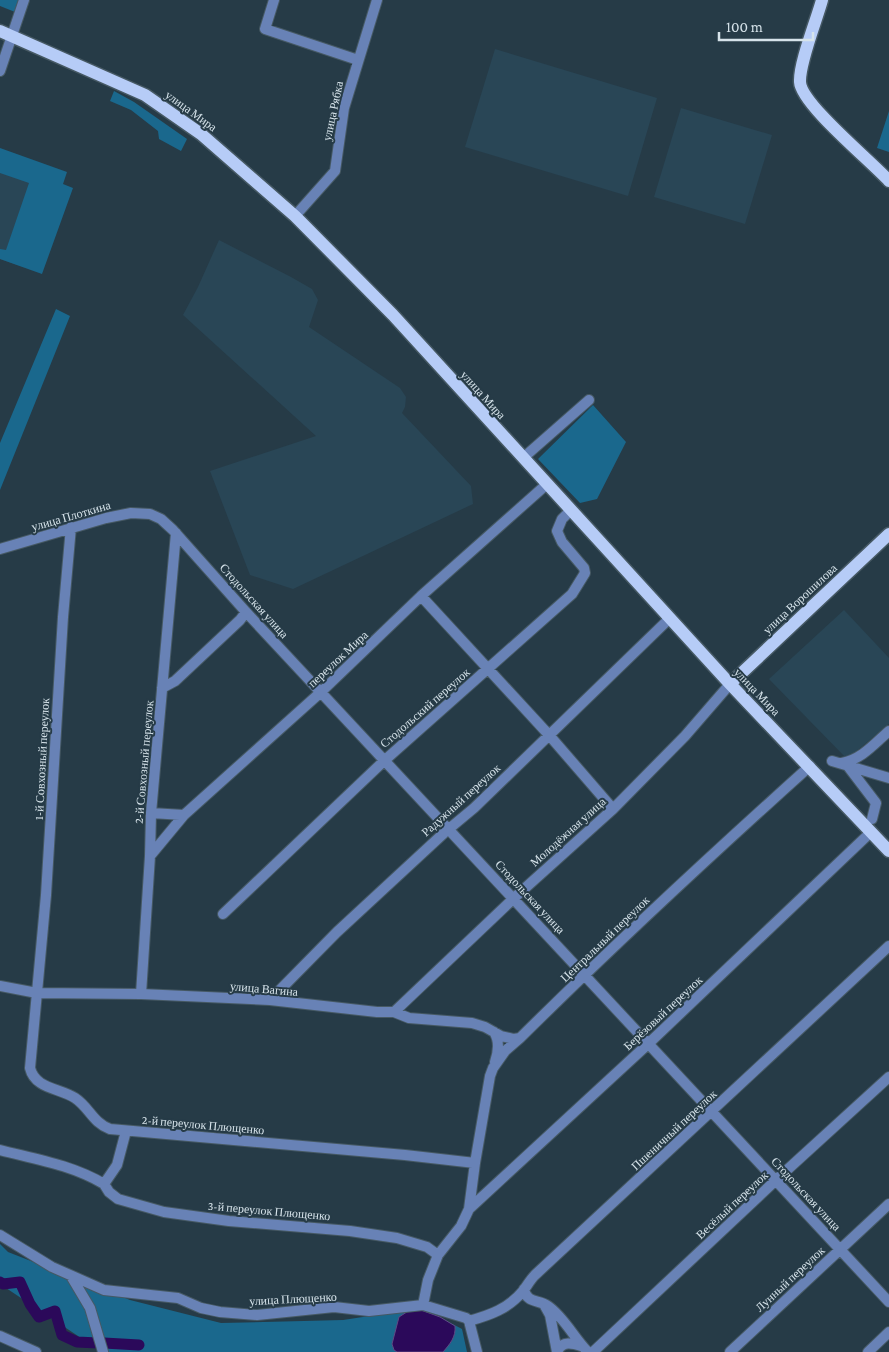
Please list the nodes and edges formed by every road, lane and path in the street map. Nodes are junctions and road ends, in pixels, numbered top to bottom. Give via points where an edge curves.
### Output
1 (24, 0) edge
2 (274, 0) edge
3 (378, 0) edge
4 (822, 0) edge
5 (0, 30) edge
6 (12, 36) junction
7 (358, 60) junction
8 (0, 71) edge
9 (889, 181) edge
10 (295, 216) junction
11 (589, 400) dead end
12 (523, 458) junction
13 (547, 484) junction
14 (571, 510) junction
15 (150, 514) joint
16 (71, 527) junction
17 (176, 533) junction
18 (889, 534) edge
19 (0, 548) edge
20 (421, 596) junction
21 (246, 612) junction
22 (670, 618) junction
23 (488, 668) junction
24 (730, 684) junction
25 (162, 688) junction
26 (321, 692) junction
27 (889, 731) edge
28 (549, 735) junction
29 (384, 760) junction
30 (840, 763) junction
31 (810, 766) junction
32 (889, 778) edge
33 (614, 809) junction
34 (151, 813) junction
35 (184, 815) junction
36 (872, 825) junction
37 (450, 828) junction
38 (889, 851) edge
39 (150, 856) junction
40 (514, 898) junction
41 (223, 914) dead end
42 (889, 946) edge
43 (585, 974) junction
44 (0, 986) edge
45 (38, 993) junction
46 (141, 994) junction
47 (270, 1000) junction
48 (394, 1012) junction
49 (494, 1032) junction
50 (520, 1038) junction
51 (648, 1044) junction
52 (493, 1068) junction
53 (889, 1077) edge
54 (712, 1112) junction
55 (126, 1131) junction
56 (0, 1150) edge
57 (475, 1163) junction
58 (776, 1180) junction
59 (104, 1184) junction
60 (889, 1204) edge
61 (469, 1209) junction
62 (0, 1235) edge
63 (839, 1249) junction
64 (438, 1255) junction
65 (70, 1276) junction
66 (524, 1289) junction
67 (530, 1301) junction
68 (889, 1302) edge
69 (543, 1303) junction
70 (424, 1305) junction
71 (499, 1311) junction
72 (469, 1321) junction
73 (889, 1332) edge
74 (0, 1336) edge
75 (584, 1349) edge
76 (558, 1351) edge
77 (36, 1352) edge
78 (103, 1352) edge
79 (477, 1352) edge
80 (593, 1352) edge
81 (730, 1352) edge
82 (868, 1352) edge

1 - 6 street
2 - 7 street via 265,29
3 - 7 street, улица Рябка
4 - 9 main road via 803,63 802,90 815,109
5 - 6 main road, улица Мира
6 - 8 street
6 - 10 main road, улица Мира via 146,95 201,134
7 - 10 street, улица Рябка via 344,108 335,171
10 - 12 main road, улица Мира via 393,315
11 - 12 street
12 - 13 main road, улица Мира
13 - 14 main road, улица Мира
13 - 20 street, переулок Мира
14 - 22 main road, улица Мира
14 - 23 street, Стодольский переулок via 557,531 584,568 580,583 572,594
15 - 16 street, улица Плоткина via 121,514
15 - 17 street, Стодольская улица
16 - 19 street, улица Плоткина
16 - 45 street, 1-й Совхозный переулок
17 - 21 street, Стодольская улица
17 - 25 street, 2-й Совхозный переулок
18 - 24 main road, улица Ворошилова
20 - 23 street
20 - 26 street, переулок Мира
21 - 25 street via 175,681
21 - 26 street, Стодольская улица
22 - 24 main road, улица Мира
22 - 28 street, Радужный переулок
23 - 28 street
23 - 29 street, Стодольский переулок
24 - 31 main road, улица Мира
24 - 33 street, Молодёжная улица
25 - 34 street, 2-й Совхозный переулок
26 - 29 street, Стодольская улица
26 - 35 street, переулок Мира
27 - 30 street via 861,756
28 - 33 street
28 - 37 street, Радужный переулок
29 - 37 street, Стодольская улица
29 - 41 street, Стодольский переулок
30 - 32 street
30 - 36 street via 876,803
31 - 36 main road, улица Мира
31 - 43 street, Центральный переулок
33 - 40 street, Молодёжная улица
34 - 35 street
34 - 39 street, 2-й Совхозный переулок
35 - 39 street, переулок Мира
36 - 38 main road, улица Мира
36 - 51 street, Берёзовый переулок
37 - 40 street, Стодольская улица
37 - 47 street, Радужный переулок via 337,932
39 - 46 street, 2-й Совхозный переулок
40 - 43 street, Стодольская улица
40 - 48 street, Молодёжная улица
42 - 54 street, Пшеничный переулок
43 - 50 street, Центральный переулок
43 - 51 street, Стодольская улица
44 - 45 street, улица Вагина
45 - 46 street, улица Вагина
45 - 55 street, 2-й переулок Плющенко via 30,1068 32,1075 40,1084 76,1099 102,1126
46 - 47 street, улица Вагина
47 - 48 street, улица Вагина
48 - 49 street, улица Вагина via 409,1018 472,1023
49 - 50 street, улица Вагина via 508,1038
49 - 52 street via 498,1052
50 - 52 street, Центральный переулок
51 - 54 street, Стодольская улица
51 - 61 street, Берёзовый переулок
52 - 57 street, Центральный переулок
53 - 58 street, Весёлый переулок
54 - 58 street, Стодольская улица
54 - 66 street, Пшеничный переулок via 534,1275
55 - 57 street, 2-й переулок Плющенко
55 - 59 street via 117,1166
56 - 59 street via 60,1166
57 - 61 street
58 - 63 street, Стодольская улица
58 - 80 street, Весёлый переулок
59 - 64 street, 3-й переулок Плющенко via 118,1199 164,1212 397,1238 427,1247
60 - 63 street, Лунный переулок
61 - 64 street via 461,1226
62 - 65 street, улица Плющенко
63 - 68 street, Стодольская улица
63 - 81 street, Лунный переулок
64 - 70 street via 428,1280
65 - 70 street, улица Плющенко via 104,1290 178,1298 220,1312 257,1315 319,1307 370,1311
65 - 78 street via 90,1308
66 - 67 street
66 - 71 street, Пшеничный переулок
67 - 69 street
67 - 71 street
69 - 75 street via 556,1313
69 - 76 street via 550,1316
70 - 72 street, улица Плющенко
71 - 72 street, Пшеничный переулок
72 - 79 street
73 - 82 street
74 - 77 street
75 - 76 street via 566,1343

